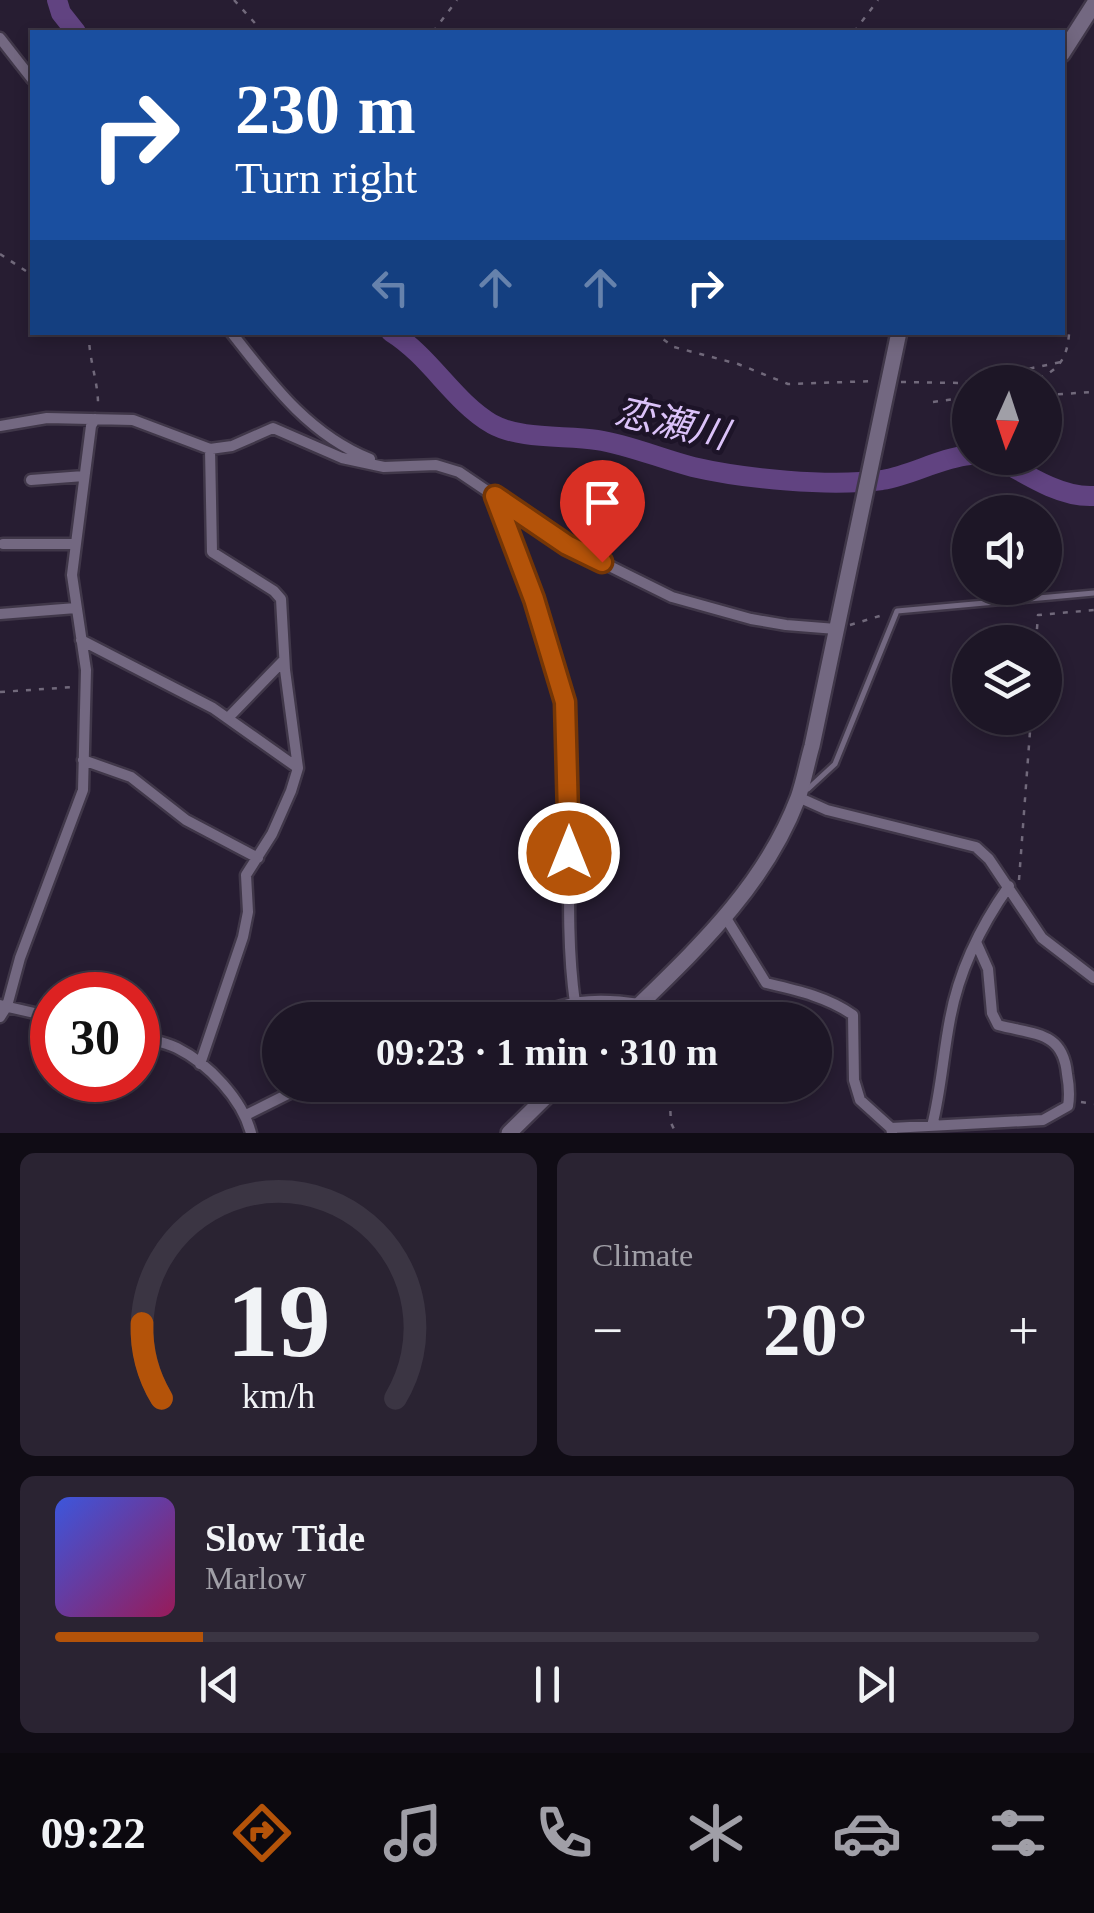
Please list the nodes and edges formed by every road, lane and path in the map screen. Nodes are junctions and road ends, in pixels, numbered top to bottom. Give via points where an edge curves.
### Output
1 (234, 0) edge
2 (457, 0) edge
3 (878, 0) edge
4 (1094, 4) edge
5 (261, 30) edge
6 (434, 30) edge
7 (856, 30) edge
8 (0, 38) edge
9 (1065, 49) edge
10 (30, 77) edge
11 (0, 254) edge
12 (30, 274) edge
13 (1069, 334) dead end
14 (89, 335) edge
15 (233, 335) edge
16 (658, 335) edge
17 (898, 335) edge
18 (1062, 362) junction
19 (1060, 365) edge
20 (875, 381) dead end
21 (900, 382) dead end
22 (1094, 392) edge
23 (1062, 394) edge
24 (952, 399) edge
25 (933, 402) dead end
26 (95, 419) junction
27 (0, 426) edge
28 (210, 449) junction
29 (384, 467) junction
30 (84, 476) junction
31 (31, 480) dead end
32 (495, 496) junction
33 (3, 544) dead end
34 (74, 544) junction
35 (1094, 593) edge
36 (76, 608) junction
37 (1094, 610) edge
38 (897, 611) junction
39 (0, 614) edge
40 (1037, 625) edge
41 (836, 629) junction
42 (81, 640) junction
43 (284, 660) junction
44 (86, 686) dead end
45 (0, 692) edge
46 (228, 718) junction
47 (1030, 735) edge
48 (83, 760) junction
49 (298, 768) junction
50 (798, 797) junction
51 (258, 858) junction
52 (1009, 886) junction
53 (726, 918) junction
54 (976, 942) junction
55 (1094, 978) edge
56 (575, 1002) edge
57 (580, 1002) edge
58 (627, 1002) edge
59 (642, 1002) edge
60 (2, 1009) edge
61 (30, 1013) edge
62 (160, 1043) edge
63 (200, 1064) junction
64 (1070, 1100) junction
65 (272, 1102) edge
66 (541, 1102) edge
67 (669, 1102) edge
68 (1094, 1104) edge
69 (246, 1115) junction
70 (932, 1126) junction
71 (892, 1131) edge
72 (251, 1133) edge
73 (509, 1133) edge
74 (676, 1133) edge

1 - 5 path
2 - 6 path
3 - 7 path
4 - 9 street
8 - 10 street
11 - 12 path
13 - 18 path
14 - 26 path via 98,390
15 - 29 street via 308,422
16 - 20 path via 788,384
17 - 41 street
18 - 19 path
18 - 21 path via 961,383
22 - 23 path
24 - 25 path
26 - 27 street
26 - 28 street via 133,420
26 - 30 street
28 - 29 street via 273,428 342,458
28 - 43 street via 212,552 281,599
29 - 32 street via 459,472
30 - 31 street
30 - 34 street
32 - 41 street via 567,545 672,597 768,622
32 - 56 street via 565,702
33 - 34 street
34 - 36 street
35 - 38 lane
36 - 39 street
36 - 42 street
37 - 40 path via 1038,616
38 - 41 path
38 - 50 lane via 835,764
41 - 50 street
42 - 46 street
42 - 48 street
43 - 46 street
43 - 49 street
44 - 45 path
46 - 49 street
47 - 52 path via 1019,880
48 - 51 street via 131,776 186,820
48 - 60 street via 83,790
49 - 51 street
50 - 52 street via 843,815 976,847
50 - 53 street via 773,849
51 - 63 street via 246,875 243,938
52 - 54 street
52 - 55 street via 1042,938
53 - 59 street
53 - 71 street via 766,983 853,1014 860,1100
54 - 64 street via 998,1025 1061,1047
54 - 70 street via 962,969
57 - 58 street
60 - 61 street
62 - 63 street
63 - 69 street
64 - 68 path
64 - 70 street via 1064,1111 1043,1120
65 - 69 street
66 - 73 street
67 - 74 path
69 - 72 street
70 - 71 street

